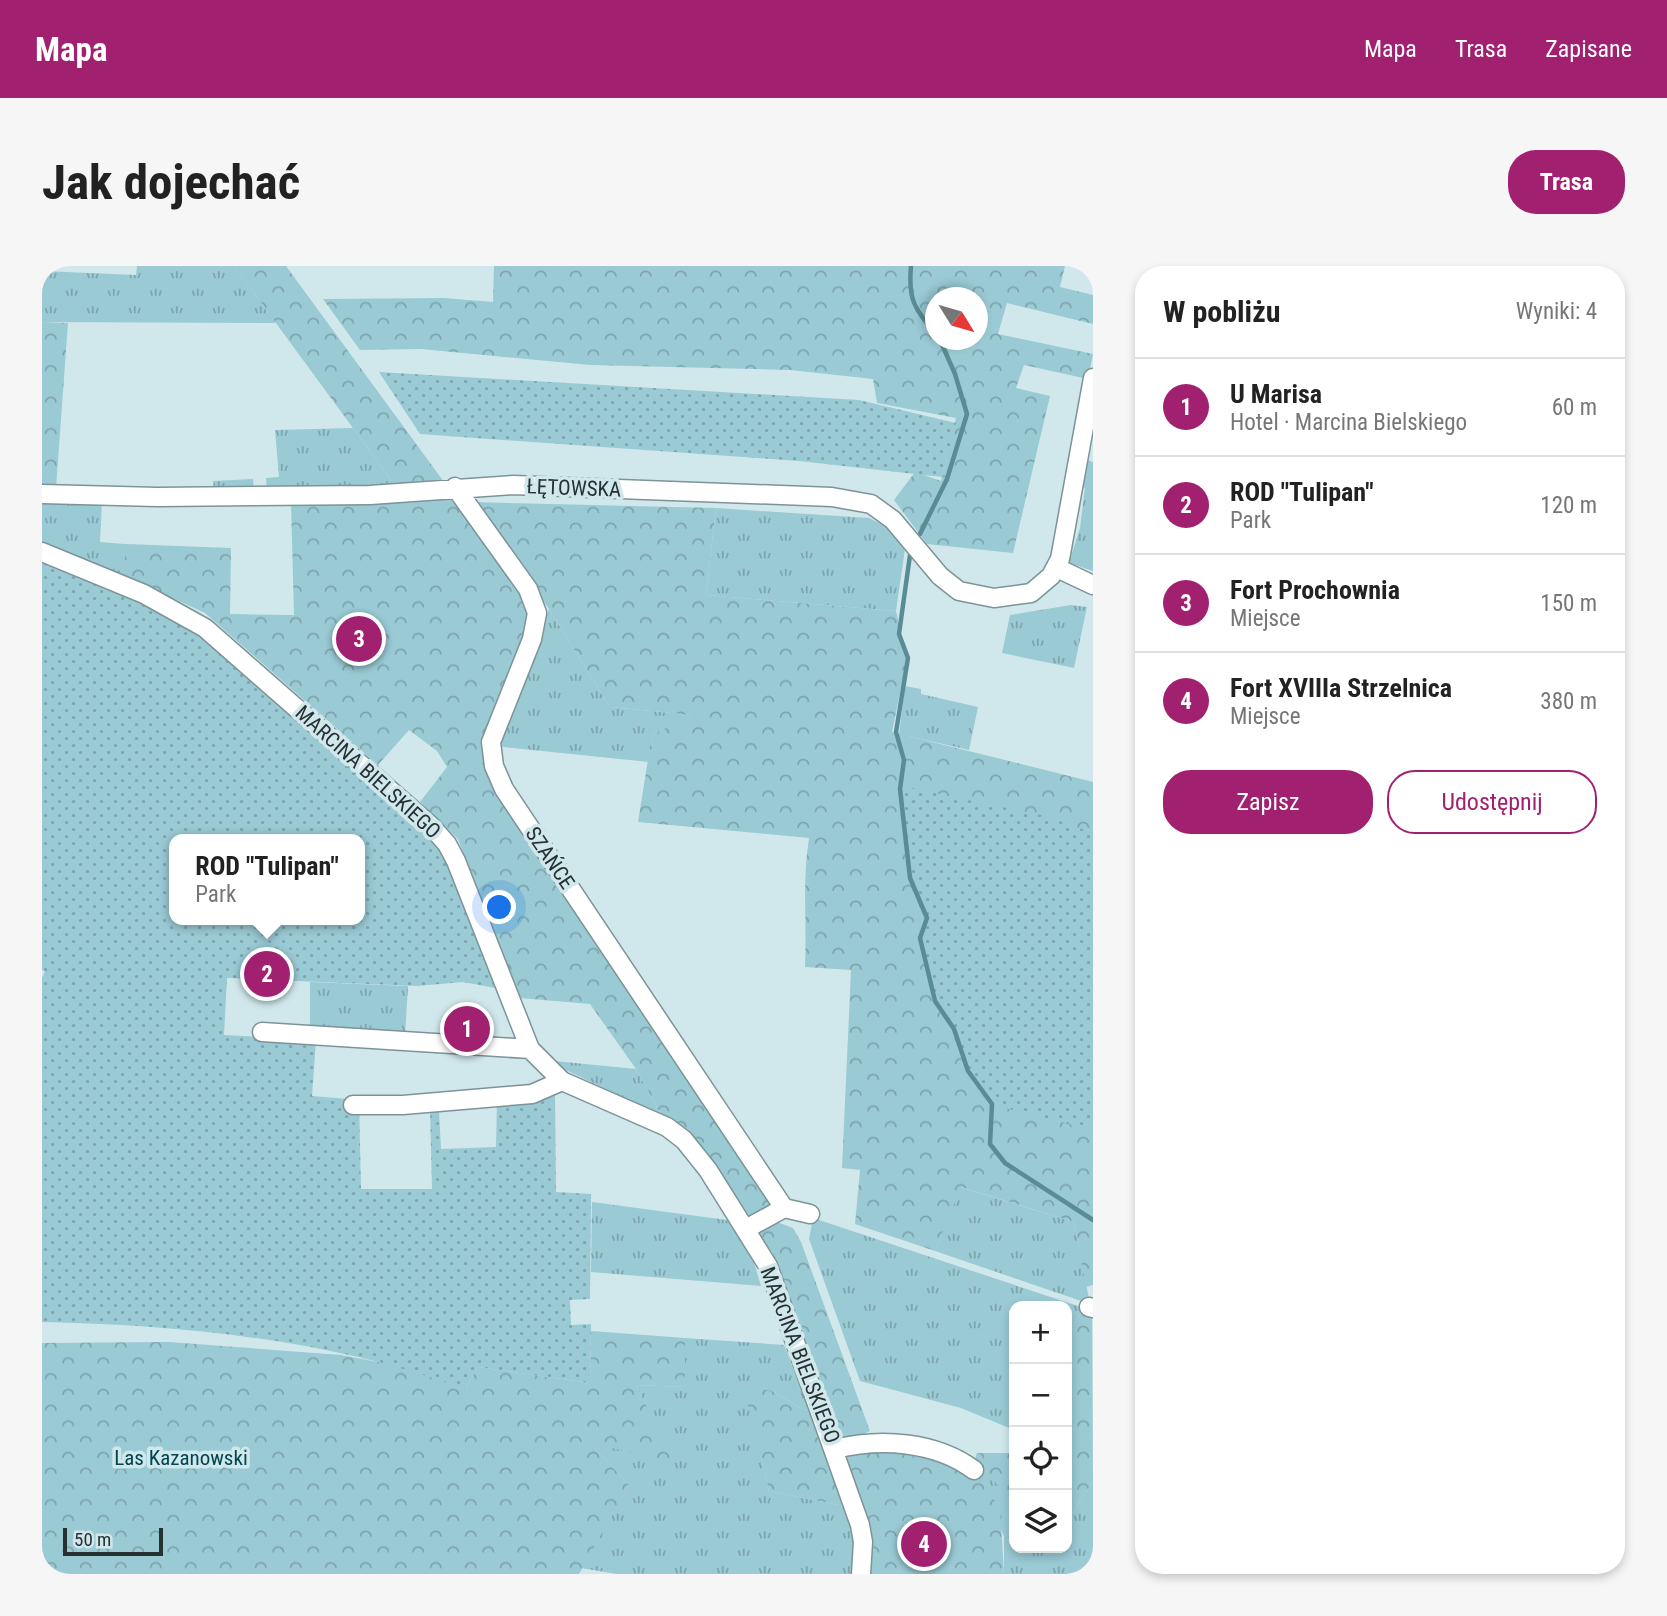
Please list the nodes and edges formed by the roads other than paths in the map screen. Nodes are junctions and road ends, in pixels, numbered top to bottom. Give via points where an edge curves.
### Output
1 (1093, 378) edge
2 (455, 487) junction
3 (42, 494) edge
4 (42, 552) edge
5 (1057, 568) junction
6 (1093, 585) edge
7 (262, 1032) dead end
8 (530, 1049) junction
9 (562, 1081) junction
10 (353, 1105) dead end
11 (784, 1208) junction
12 (810, 1214) dead end
13 (746, 1229) junction
14 (835, 1449) junction
15 (974, 1470) dead end
16 (860, 1574) edge

1 - 5 street
2 - 3 street, ŁĘTOWSKA via 370,495
2 - 5 street, ŁĘTOWSKA via 513,485 832,497 871,505 893,520 940,576 959,591 1008,597 1031,593
2 - 11 street, SZAŃCE via 528,589 537,613 532,639 491,742 494,766 504,789
4 - 8 street, MARCINA BIELSKIEGO via 144,594 205,628 431,826 447,844 465,881
5 - 6 street
7 - 8 street
8 - 9 street, MARCINA BIELSKIEGO
9 - 10 street via 532,1094
9 - 13 street, MARCINA BIELSKIEGO via 656,1121 684,1140
11 - 12 street
11 - 13 street
13 - 14 street, MARCINA BIELSKIEGO via 768,1266
14 - 15 street via 862,1442 888,1443 944,1454
14 - 16 street, MARCINA BIELSKIEGO via 860,1525

